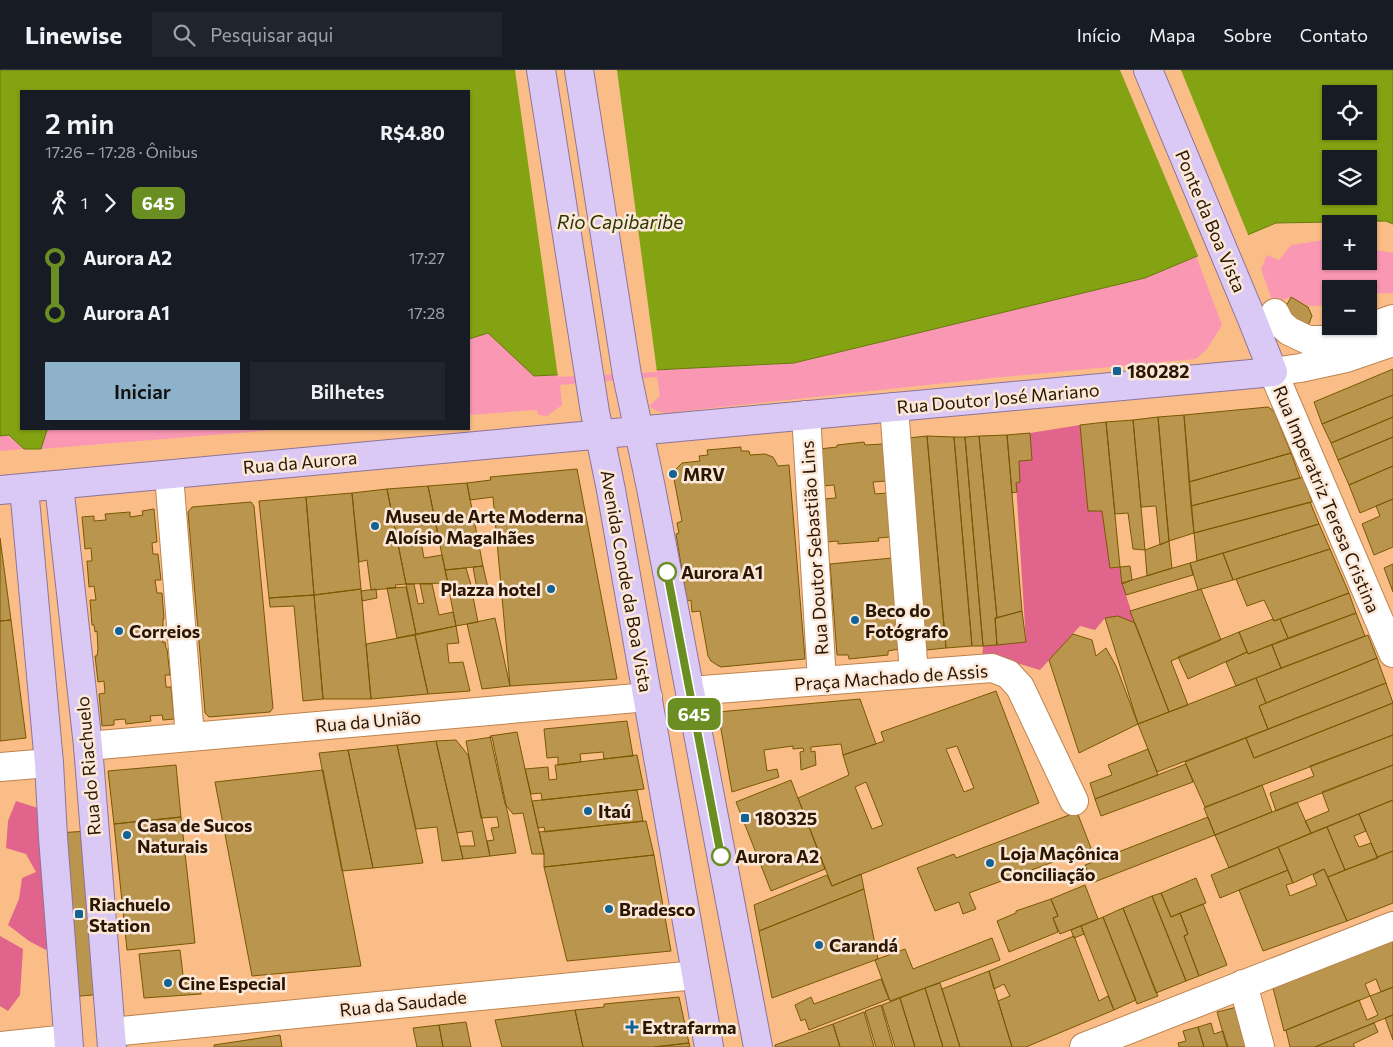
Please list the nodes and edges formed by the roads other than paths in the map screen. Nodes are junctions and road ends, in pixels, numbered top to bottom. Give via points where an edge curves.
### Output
1 (541, 70) edge
2 (579, 70) edge
3 (1148, 70) edge
4 (1264, 316) junction
5 (1393, 319) edge
6 (1393, 342) edge
7 (1273, 372) junction
8 (894, 407) junction
9 (806, 416) junction
10 (639, 432) junction
11 (599, 435) junction
12 (169, 474) junction
13 (59, 485) junction
14 (12, 489) edge
15 (1393, 653) edge
16 (914, 674) junction
17 (822, 681) junction
18 (690, 691) junction
19 (648, 697) junction
20 (190, 737) junction
21 (88, 746) junction
22 (49, 763) junction
23 (0, 767) edge
24 (1074, 801) dead end
25 (1393, 926) edge
26 (696, 975) junction
27 (1243, 984) junction
28 (111, 1040) edge
29 (68, 1043) edge
30 (0, 1046) edge
31 (709, 1047) edge
32 (758, 1047) edge
33 (1084, 1047) edge
34 (1260, 1047) edge

1 - 11 main road, Avenida Conde da Boa Vista
2 - 10 main road via 627,375
3 - 4 main road, Ponte da Boa Vista
4 - 5 street via 1308,340 1334,340
4 - 7 main road, Ponte da Boa Vista
6 - 7 street, Rua Doutor José Mariano via 1346,358
7 - 8 main road, Rua Doutor José Mariano
7 - 15 street, Rua Imperatriz Teresa Cristina
8 - 9 main road, Rua Doutor José Mariano
8 - 16 street
9 - 10 main road, Rua Doutor José Mariano
9 - 17 street, Rua Doutor Sebastião Lins
10 - 11 main road, Rua Doutor José Mariano
10 - 18 main road
11 - 12 main road, Rua da Aurora
11 - 19 main road, Avenida Conde da Boa Vista
12 - 13 main road, Rua da Aurora
12 - 20 street
13 - 14 main road, Rua da Aurora
13 - 21 main road, Rua do Riachuelo
14 - 22 main road
16 - 17 street, Praça Machado de Assis
16 - 24 street, Praça Machado de Assis via 992,668 1008,674 1020,687
17 - 18 street, Praça Machado de Assis
18 - 32 main road
19 - 20 street, Rua da União
19 - 26 main road, Avenida Conde da Boa Vista
20 - 21 street, Rua da União
21 - 28 main road, Rua do Riachuelo
22 - 23 street
22 - 29 main road
25 - 27 street
26 - 28 street, Rua da Saudade
26 - 31 main road, Avenida Conde da Boa Vista
27 - 33 street
27 - 34 street
29 - 30 street

